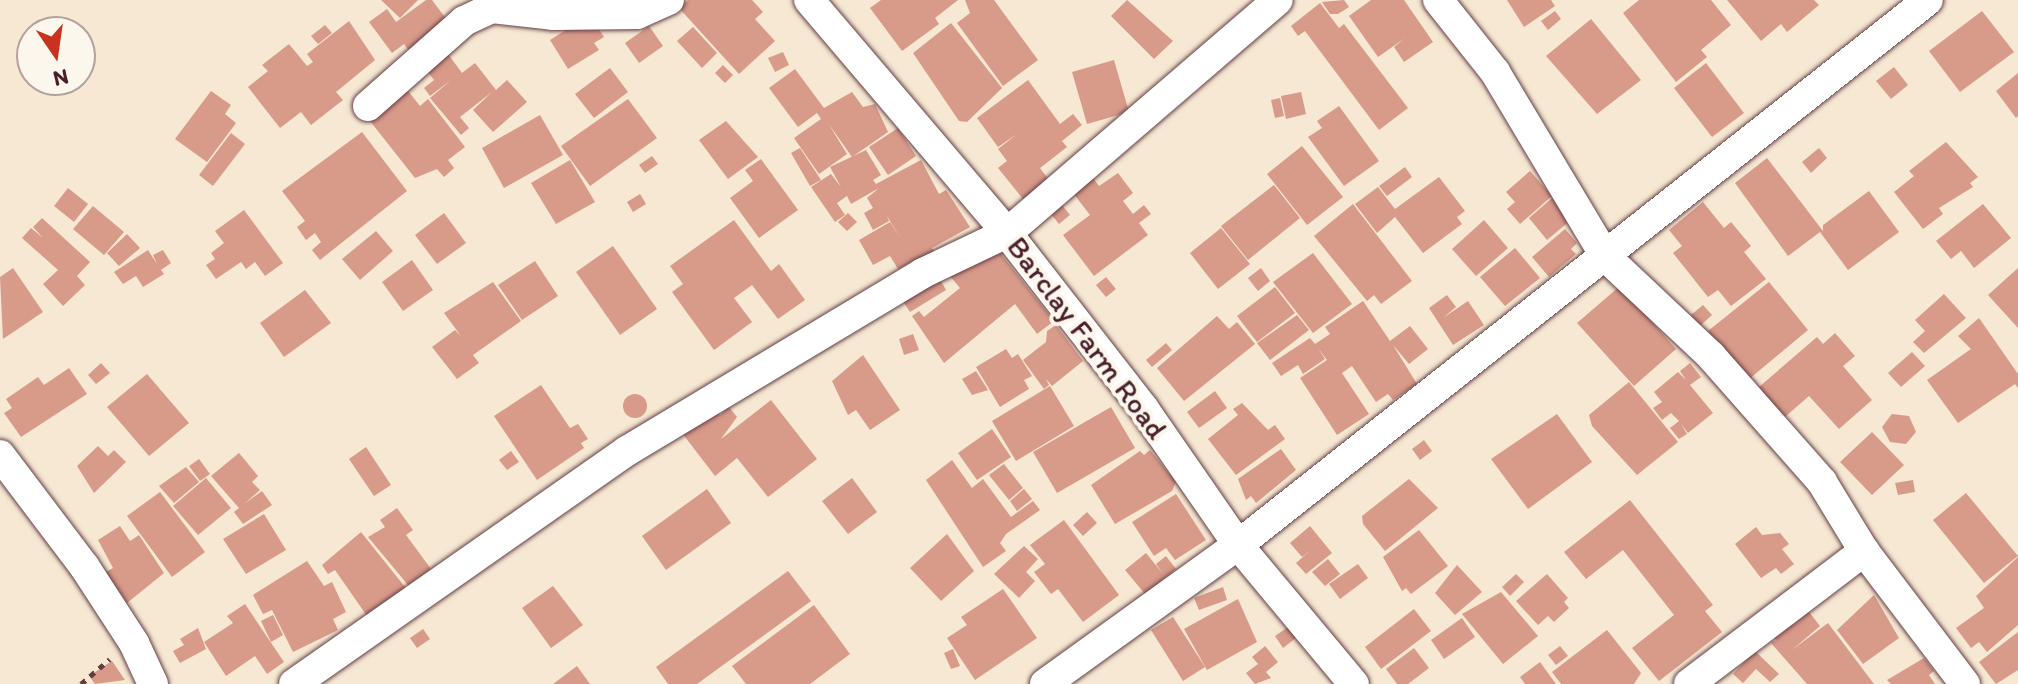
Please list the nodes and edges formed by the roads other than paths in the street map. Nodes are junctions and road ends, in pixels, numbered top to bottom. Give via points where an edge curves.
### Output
1 (669, 0) edge
2 (809, 0) edge
3 (1278, 0) edge
4 (1438, 0) edge
5 (1928, 0) edge
6 (368, 106) dead end
7 (1007, 233) junction
8 (1605, 256) junction
9 (0, 455) edge
10 (1238, 545) junction
11 (1864, 551) junction
12 (153, 684) edge
13 (294, 684) edge
14 (1045, 684) edge
15 (1354, 684) edge
16 (1689, 684) edge
17 (1965, 684) edge

1 - 6 street via 637,14 553,15 492,8 440,40
2 - 7 street, Barclay Farm Road
3 - 7 street
4 - 8 street via 1495,72
5 - 8 street
7 - 10 street, Barclay Farm Road via 1144,409
7 - 13 street via 923,273 627,451
8 - 10 street
8 - 11 street via 1711,356 1822,482
9 - 12 street via 84,566 134,643
10 - 14 street
10 - 15 street, Barclay Farm Road
11 - 16 street
11 - 17 street

